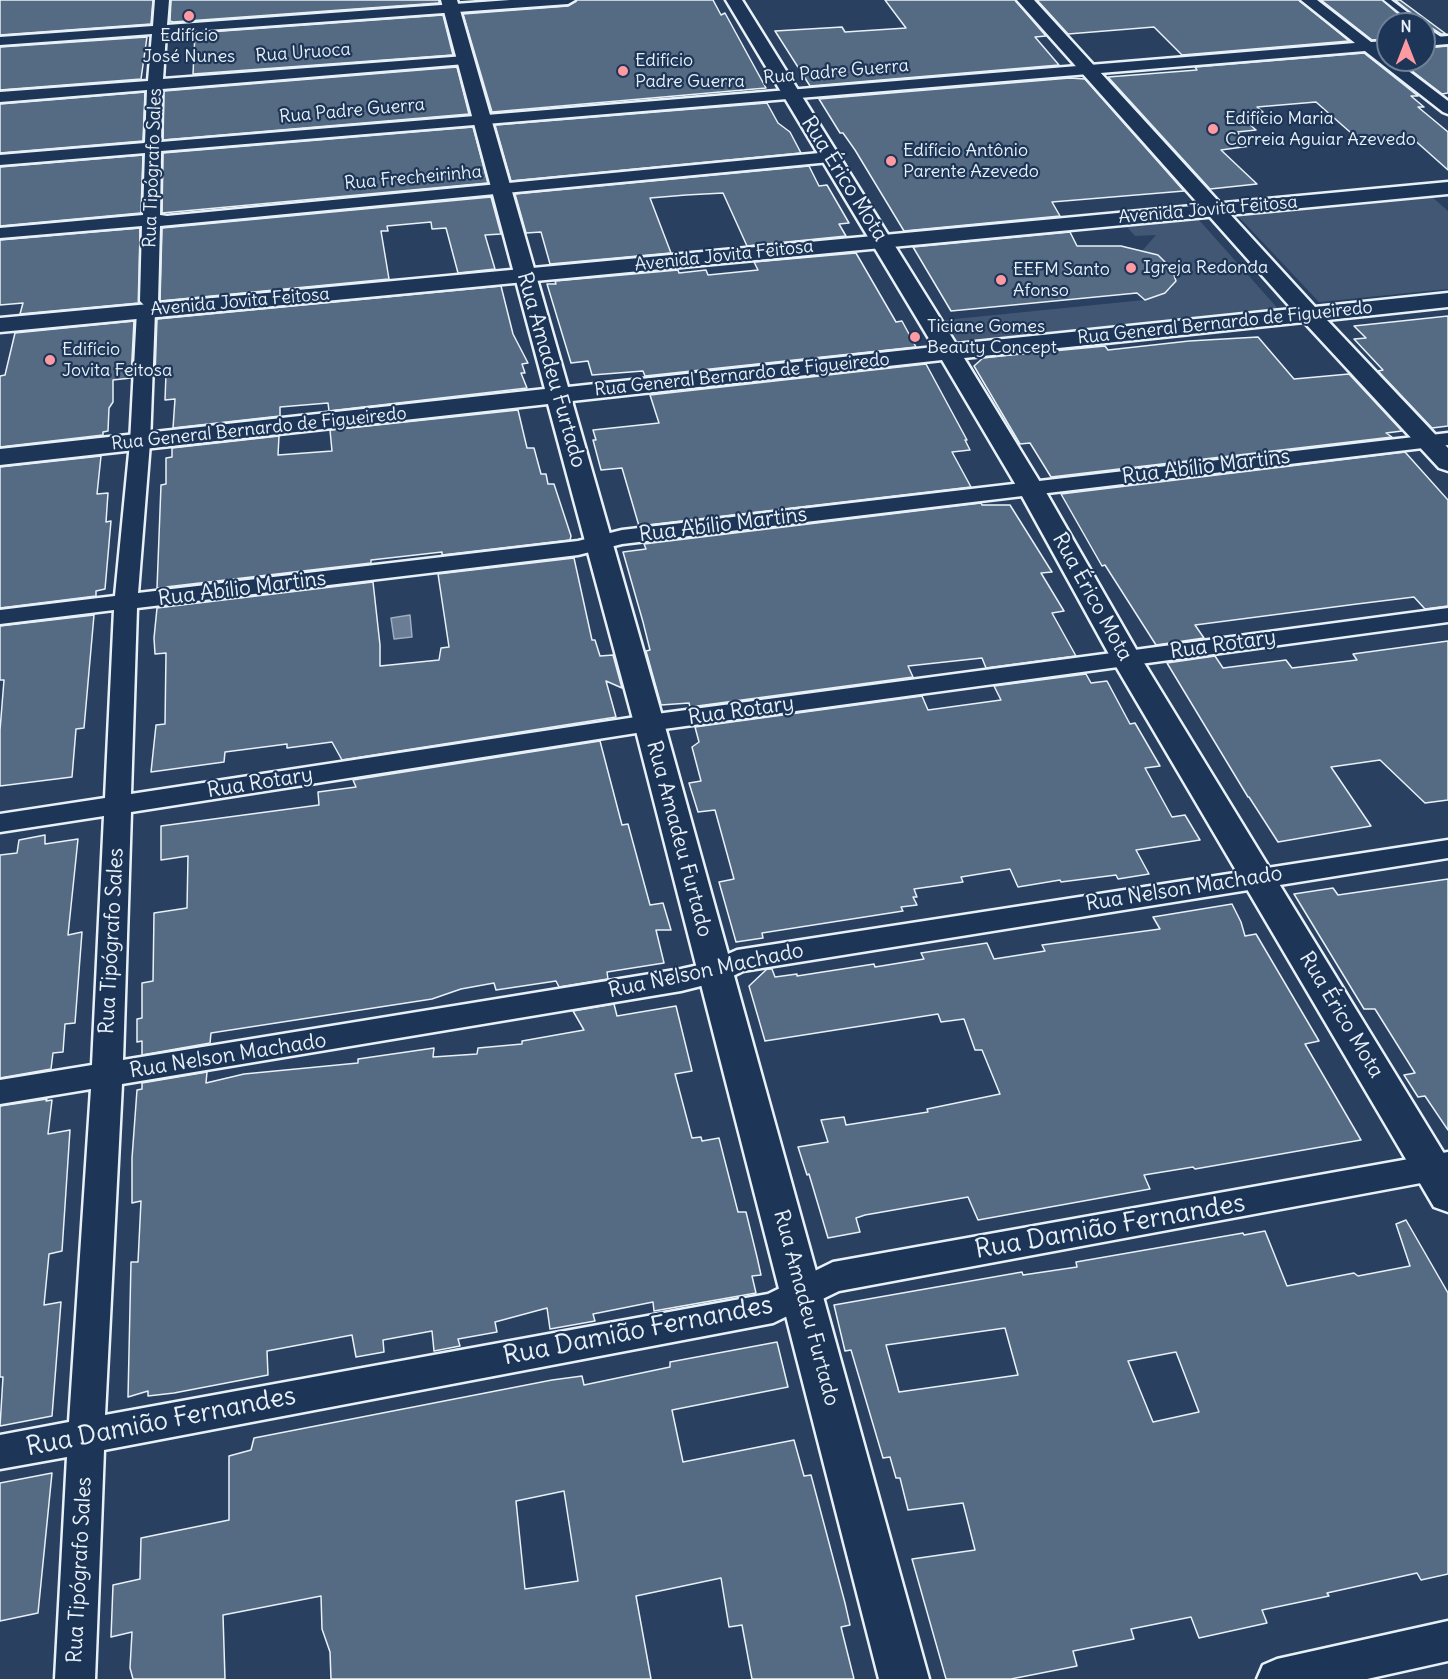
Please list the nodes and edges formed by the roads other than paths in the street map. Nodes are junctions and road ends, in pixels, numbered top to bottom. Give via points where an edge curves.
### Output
1 (162, 0) edge
2 (568, 0) edge
3 (734, 0) edge
4 (1025, 0) edge
5 (1308, 0) edge
6 (1387, 0) edge
7 (450, 4) edge
8 (1403, 12) edge
9 (160, 30) junction
10 (0, 41) edge
11 (1376, 46) edge
12 (1367, 47) junction
13 (465, 60) junction
14 (1086, 70) junction
15 (155, 84) junction
16 (791, 95) junction
17 (0, 97) edge
18 (1447, 107) edge
19 (481, 120) junction
20 (153, 147) junction
21 (830, 157) junction
22 (0, 160) edge
23 (1448, 178) edge
24 (1448, 188) edge
25 (502, 190) junction
26 (1211, 205) junction
27 (150, 220) junction
28 (0, 233) edge
29 (879, 235) junction
30 (524, 270) junction
31 (1448, 300) edge
32 (147, 306) junction
33 (0, 314) edge
34 (1309, 314) junction
35 (0, 325) edge
36 (949, 352) junction
37 (558, 395) junction
38 (1437, 440) edge
39 (140, 443) junction
40 (0, 457) edge
41 (1448, 463) edge
42 (1030, 488) junction
43 (599, 544) junction
44 (126, 603) junction
45 (1448, 615) edge
46 (0, 617) edge
47 (1126, 658) junction
48 (649, 723) junction
49 (118, 805) junction
50 (0, 823) edge
51 (1448, 849) edge
52 (1259, 877) junction
53 (715, 972) junction
54 (107, 1076) junction
55 (0, 1092) edge
56 (1443, 1176) edge
57 (802, 1292) junction
58 (86, 1436) junction
59 (0, 1452) edge
60 (1448, 1641) edge
61 (75, 1679) edge
62 (904, 1679) edge
63 (1277, 1679) edge

1 - 9 street, Rua Tipógrafo Sales
2 - 7 street
3 - 16 street, Rua Érico Mota
4 - 14 street
5 - 12 street
6 - 8 lane
7 - 9 street
7 - 13 street, Rua Amadeu Furtado
9 - 10 street
9 - 15 street, Rua Tipógrafo Sales
11 - 12 street, Rua Padre Guerra
12 - 14 street, Rua Padre Guerra
12 - 18 street
13 - 15 street, Rua Uruoca
13 - 19 street, Rua Amadeu Furtado
14 - 16 street, Rua Padre Guerra
14 - 26 street
15 - 17 street, Rua Uruoca
15 - 20 street, Rua Tipógrafo Sales
16 - 19 street, Rua Padre Guerra
16 - 21 street, Rua Érico Mota
19 - 20 street, Rua Padre Guerra
19 - 25 street, Rua Amadeu Furtado
20 - 22 street, Rua Padre Guerra
20 - 27 street, Rua Tipógrafo Sales
21 - 25 street, Rua Frecheirinha
21 - 29 street, Rua Érico Mota
23 - 26 street, Avenida Jovita Feitosa
24 - 26 street, Avenida Jovita Feitosa
25 - 27 street, Rua Frecheirinha
25 - 30 street, Rua Amadeu Furtado
26 - 29 street, Avenida Jovita Feitosa
26 - 34 street
27 - 28 street, Rua Frecheirinha
27 - 32 street, Rua Tipógrafo Sales
29 - 30 street, Avenida Jovita Feitosa
29 - 36 street, Rua Érico Mota
30 - 32 street, Avenida Jovita Feitosa
30 - 37 street, Rua Amadeu Furtado
31 - 34 street, Rua General Bernardo de Figueiredo
32 - 33 street, Avenida Jovita Feitosa
32 - 35 street, Avenida Jovita Feitosa
32 - 39 street, Rua Tipógrafo Sales
34 - 36 street, Rua General Bernardo de Figueiredo
34 - 38 street
36 - 37 street, Rua General Bernardo de Figueiredo
36 - 42 street, Rua Érico Mota
37 - 39 street, Rua General Bernardo de Figueiredo
37 - 43 street, Rua Amadeu Furtado
38 - 41 street
38 - 42 street, Rua Abílio Martins
39 - 40 street, Rua General Bernardo de Figueiredo
39 - 44 street, Rua Tipógrafo Sales
42 - 43 street, Rua Abílio Martins via 622,537
42 - 47 street, Rua Érico Mota
43 - 44 street, Rua Abílio Martins
43 - 48 street, Rua Amadeu Furtado
44 - 46 street, Rua Abílio Martins
44 - 49 street, Rua Tipógrafo Sales
45 - 47 street, Rua Rotary
47 - 48 street, Rua Rotary
47 - 52 street, Rua Érico Mota
48 - 49 street, Rua Rotary
48 - 53 street, Rua Amadeu Furtado
49 - 50 street, Rua Rotary
49 - 54 street, Rua Tipógrafo Sales
51 - 52 street, Rua Nelson Machado
52 - 53 street, Rua Nelson Machado via 737,961
52 - 56 street, Rua Érico Mota
53 - 54 street, Rua Nelson Machado
53 - 57 street, Rua Amadeu Furtado
54 - 55 street, Rua Nelson Machado
54 - 58 street, Rua Tipógrafo Sales
56 - 57 street, Rua Damião Fernandes via 833,1277
57 - 58 street, Rua Damião Fernandes via 773,1308
57 - 62 street, Rua Amadeu Furtado
58 - 59 street, Rua Damião Fernandes
58 - 61 street, Rua Tipógrafo Sales
60 - 63 street

